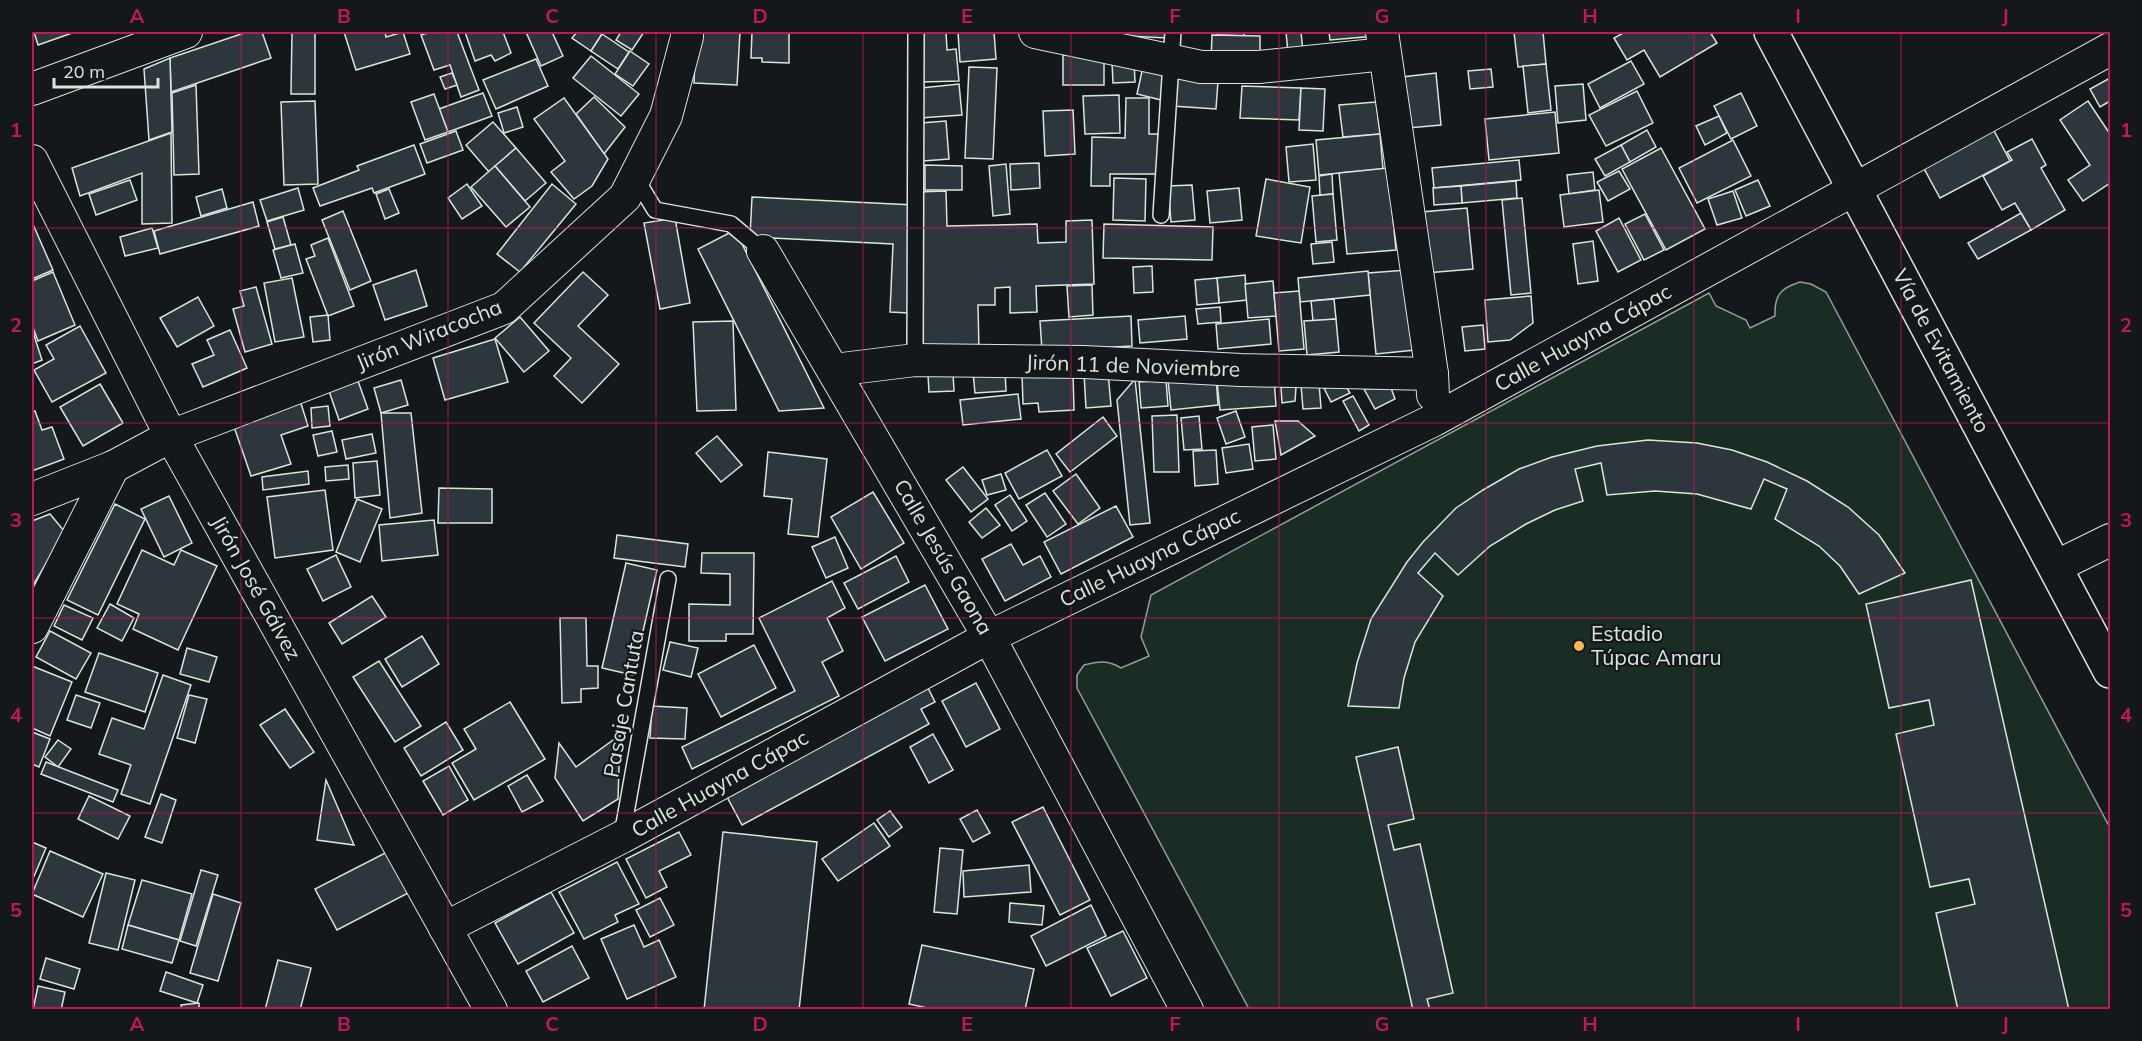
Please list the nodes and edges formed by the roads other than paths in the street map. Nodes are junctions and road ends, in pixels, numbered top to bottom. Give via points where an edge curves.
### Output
1 (186, 32) edge
2 (687, 32) edge
3 (916, 32) edge
4 (1035, 32) edge
5 (1771, 32) edge
6 (1383, 43) edge
7 (1172, 46) edge
8 (2110, 49) edge
9 (32, 89) edge
10 (32, 161) edge
11 (634, 177) junction
12 (1855, 190) junction
13 (1161, 215) dead end
14 (763, 251) joint
15 (915, 360) junction
16 (834, 370) junction
17 (1432, 374) junction
18 (1434, 420) junction
19 (171, 436) junction
20 (113, 467) junction
21 (32, 499) edge
22 (2110, 540) edge
23 (2055, 567) junction
24 (668, 579) dead end
25 (32, 627) edge
26 (989, 637) junction
27 (2110, 671) edge
28 (622, 837) junction
29 (445, 928) junction
30 (491, 1010) edge
31 (1186, 1010) edge

1 - 9 street
2 - 11 street, Jirón Wiracocha via 666,116
3 - 15 lane
4 - 7 street
5 - 12 highway, Vía de Evitamiento
6 - 7 street via 1259,67 1201,67
6 - 17 street
7 - 13 lane
8 - 12 street, Calle Huayna Cápac
10 - 19 street, Jirón José Gálvez
11 - 14 lane, Calle Jesús Gaona via 655,210 731,224
11 - 19 street, Jirón Wiracocha via 624,197 504,308
12 - 18 street, Calle Huayna Cápac
12 - 23 highway, Vía de Evitamiento
14 - 16 street, Calle Jesús Gaona
15 - 16 street, Jirón 11 de Noviembre
15 - 17 street, Jirón 11 de Noviembre
16 - 26 street, Calle Jesús Gaona
17 - 18 street
18 - 26 street, Calle Huayna Cápac
19 - 20 street, Jirón Wiracocha
19 - 29 street, Jirón José Gálvez
20 - 21 street, Jirón Wiracocha
20 - 25 street
22 - 23 street
23 - 27 highway, Vía de Evitamiento
24 - 28 lane, Pasaje Cantuta
26 - 28 street, Calle Huayna Cápac
26 - 31 street, Calle Jesús Gaona
28 - 29 street, Calle Huayna Cápac
29 - 30 street, Jirón José Gálvez

